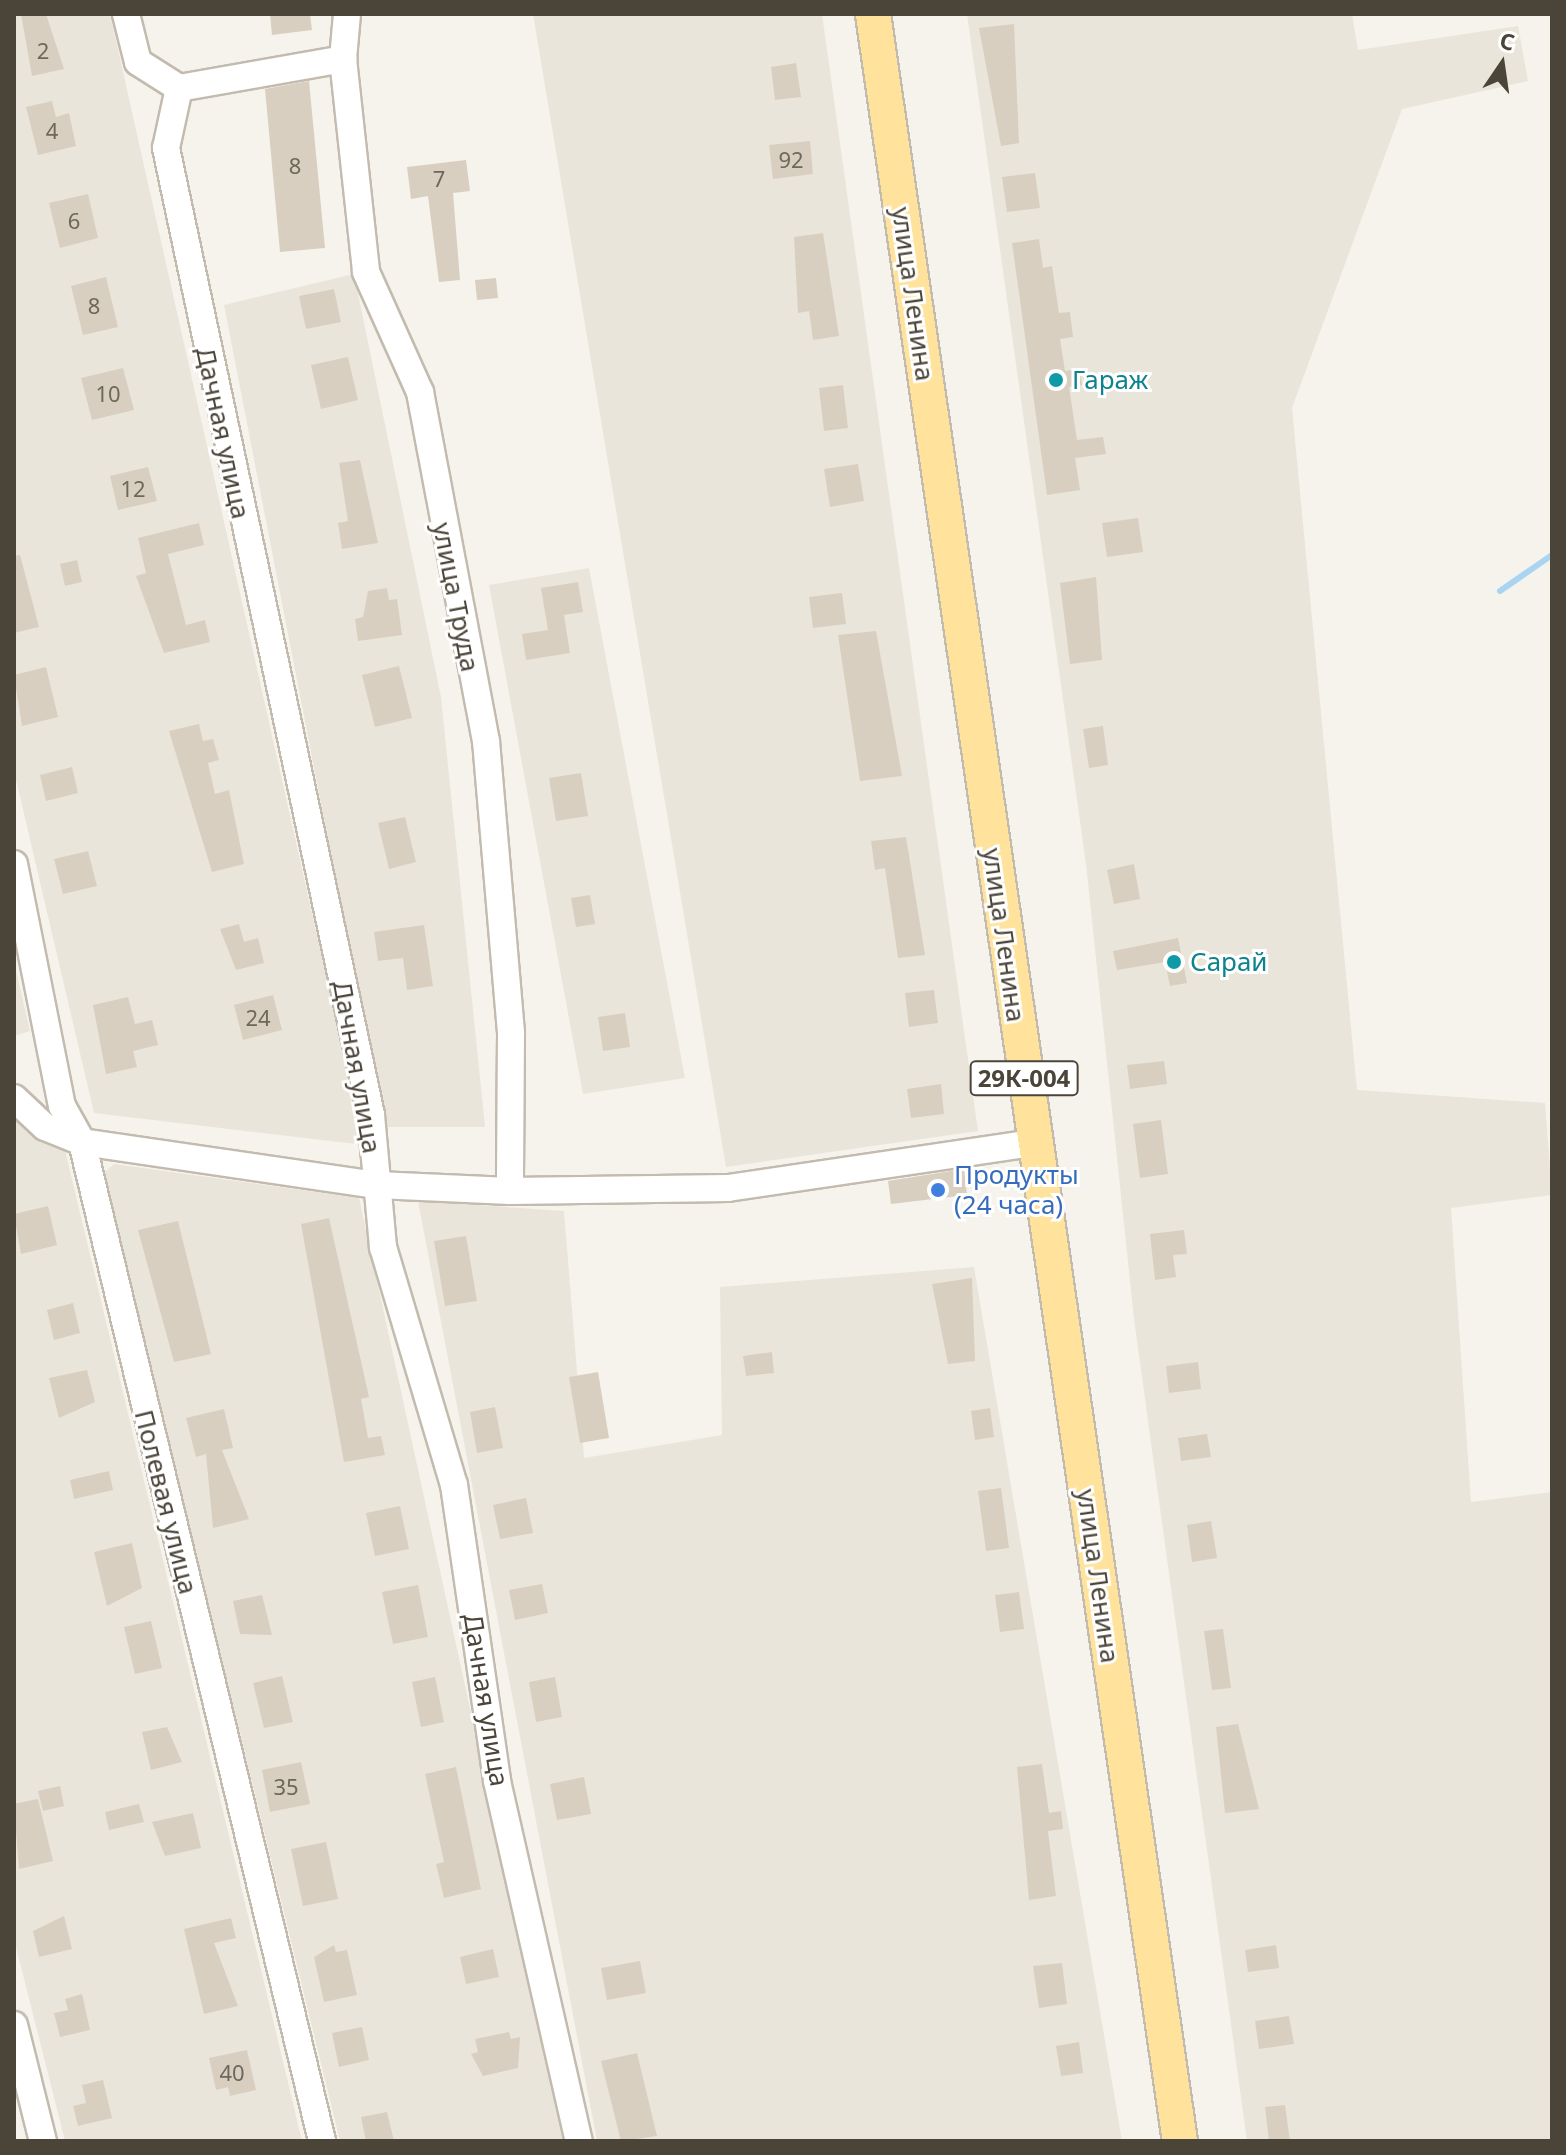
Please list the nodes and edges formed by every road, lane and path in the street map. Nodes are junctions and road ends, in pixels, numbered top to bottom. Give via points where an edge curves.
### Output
1 (126, 14) edge
2 (347, 14) edge
3 (873, 14) edge
4 (343, 59) junction
5 (179, 88) junction
6 (14, 864) edge
7 (14, 1098) edge
8 (82, 1142) junction
9 (1033, 1143) junction
10 (377, 1185) junction
11 (510, 1191) junction
12 (14, 2025) edge
13 (43, 2141) edge
14 (322, 2141) edge
15 (579, 2141) edge
16 (1180, 2141) edge

1 - 5 street via 138,62
2 - 4 street, улица Труда
3 - 9 main road, улица Ленина / 29К-004
4 - 5 street
4 - 11 street, улица Труда via 366,272 420,392 486,741 511,1034
5 - 10 street, Дачная улица via 166,148 371,1115
6 - 8 street, Полевая улица via 62,1106
7 - 8 street via 45,1127
8 - 10 street
8 - 14 street, Полевая улица
9 - 11 street via 728,1188
9 - 16 main road, улица Ленина / 29К-004
10 - 11 street
10 - 15 street, Дачная улица via 383,1247 454,1485 497,1781
12 - 13 street

